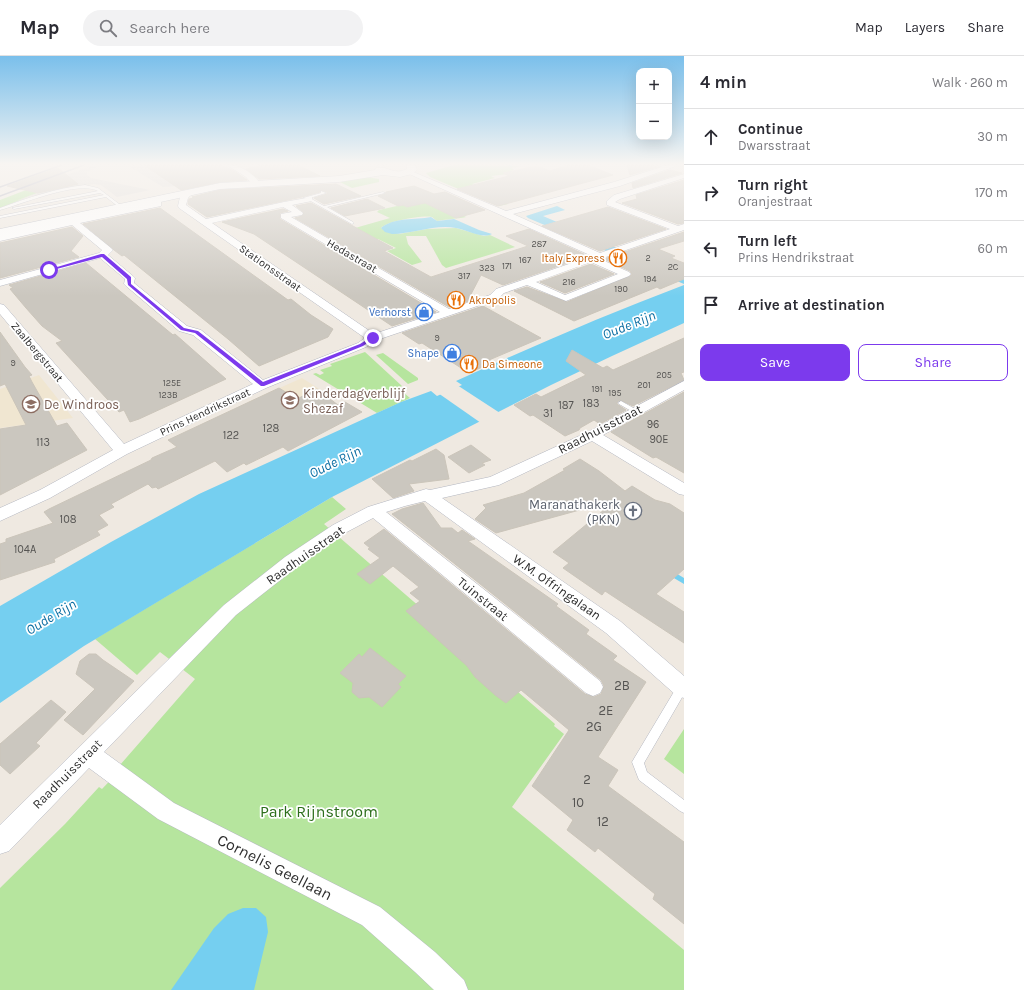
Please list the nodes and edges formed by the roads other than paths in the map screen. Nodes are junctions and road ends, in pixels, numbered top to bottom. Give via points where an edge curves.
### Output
1 (24, 209) edge
2 (33, 209) edge
3 (106, 209) edge
4 (108, 209) edge
5 (136, 209) edge
6 (186, 209) edge
7 (264, 209) edge
8 (292, 209) edge
9 (325, 209) edge
10 (491, 209) edge
11 (524, 209) edge
12 (626, 209) edge
13 (0, 214) edge
14 (504, 214) junction
15 (0, 217) edge
16 (73, 222) junction
17 (204, 222) junction
18 (352, 223) dead end
19 (680, 228) edge
20 (0, 230) edge
21 (0, 233) edge
22 (0, 238) edge
23 (102, 255) junction
24 (595, 258) junction
25 (528, 282) junction
26 (0, 283) edge
27 (0, 307) edge
28 (449, 313) junction
29 (373, 338) junction
30 (262, 384) junction
31 (684, 385) edge
32 (621, 403) dead end
33 (636, 411) junction
34 (593, 435) junction
35 (122, 451) junction
36 (684, 490) edge
37 (426, 494) junction
38 (374, 511) junction
39 (0, 515) edge
40 (593, 687) dead end
41 (683, 688) edge
42 (88, 754) junction
43 (684, 807) edge
44 (0, 842) edge
45 (454, 990) edge

1 - 13 lane
2 - 15 lane
3 - 20 main road
4 - 21 main road
5 - 16 street
6 - 17 street, Stationsstraat
7 - 17 street
8 - 28 street, Hedastraat via 299,213 284,216
9 - 18 lane
10 - 14 street
11 - 14 street
12 - 19 street
14 - 24 street via 589,250
16 - 22 street
16 - 23 street via 108,250
17 - 29 street, Stationsstraat
19 - 24 street, Prins Hendrikstraat
23 - 26 street
23 - 30 street via 130,278 129,284 183,329 197,332
24 - 25 street, Prins Hendrikstraat
24 - 25 street via 626,274 566,298
25 - 28 street, Prins Hendrikstraat
27 - 35 street, Zaalbergstraat
28 - 29 street, Prins Hendrikstraat
29 - 30 street, Prins Hendrikstraat via 362,345
30 - 35 street, Prins Hendrikstraat
31 - 33 street, Raadhuisstraat
32 - 33 lane
33 - 34 street, Raadhuisstraat
34 - 36 street
34 - 37 street, Raadhuisstraat via 494,481
35 - 39 street, Prins Hendrikstraat via 46,494
37 - 38 street, Raadhuisstraat
37 - 41 street, W.M. Offringalaan via 613,626
38 - 40 street, Tuinstraat
38 - 42 street, Raadhuisstraat via 339,529 291,562 230,610
41 - 43 lane, W.M. Offringalaan via 638,762 643,776
42 - 44 street, Raadhuisstraat
42 - 45 street, Cornelis Geellaan via 166,811 371,916

